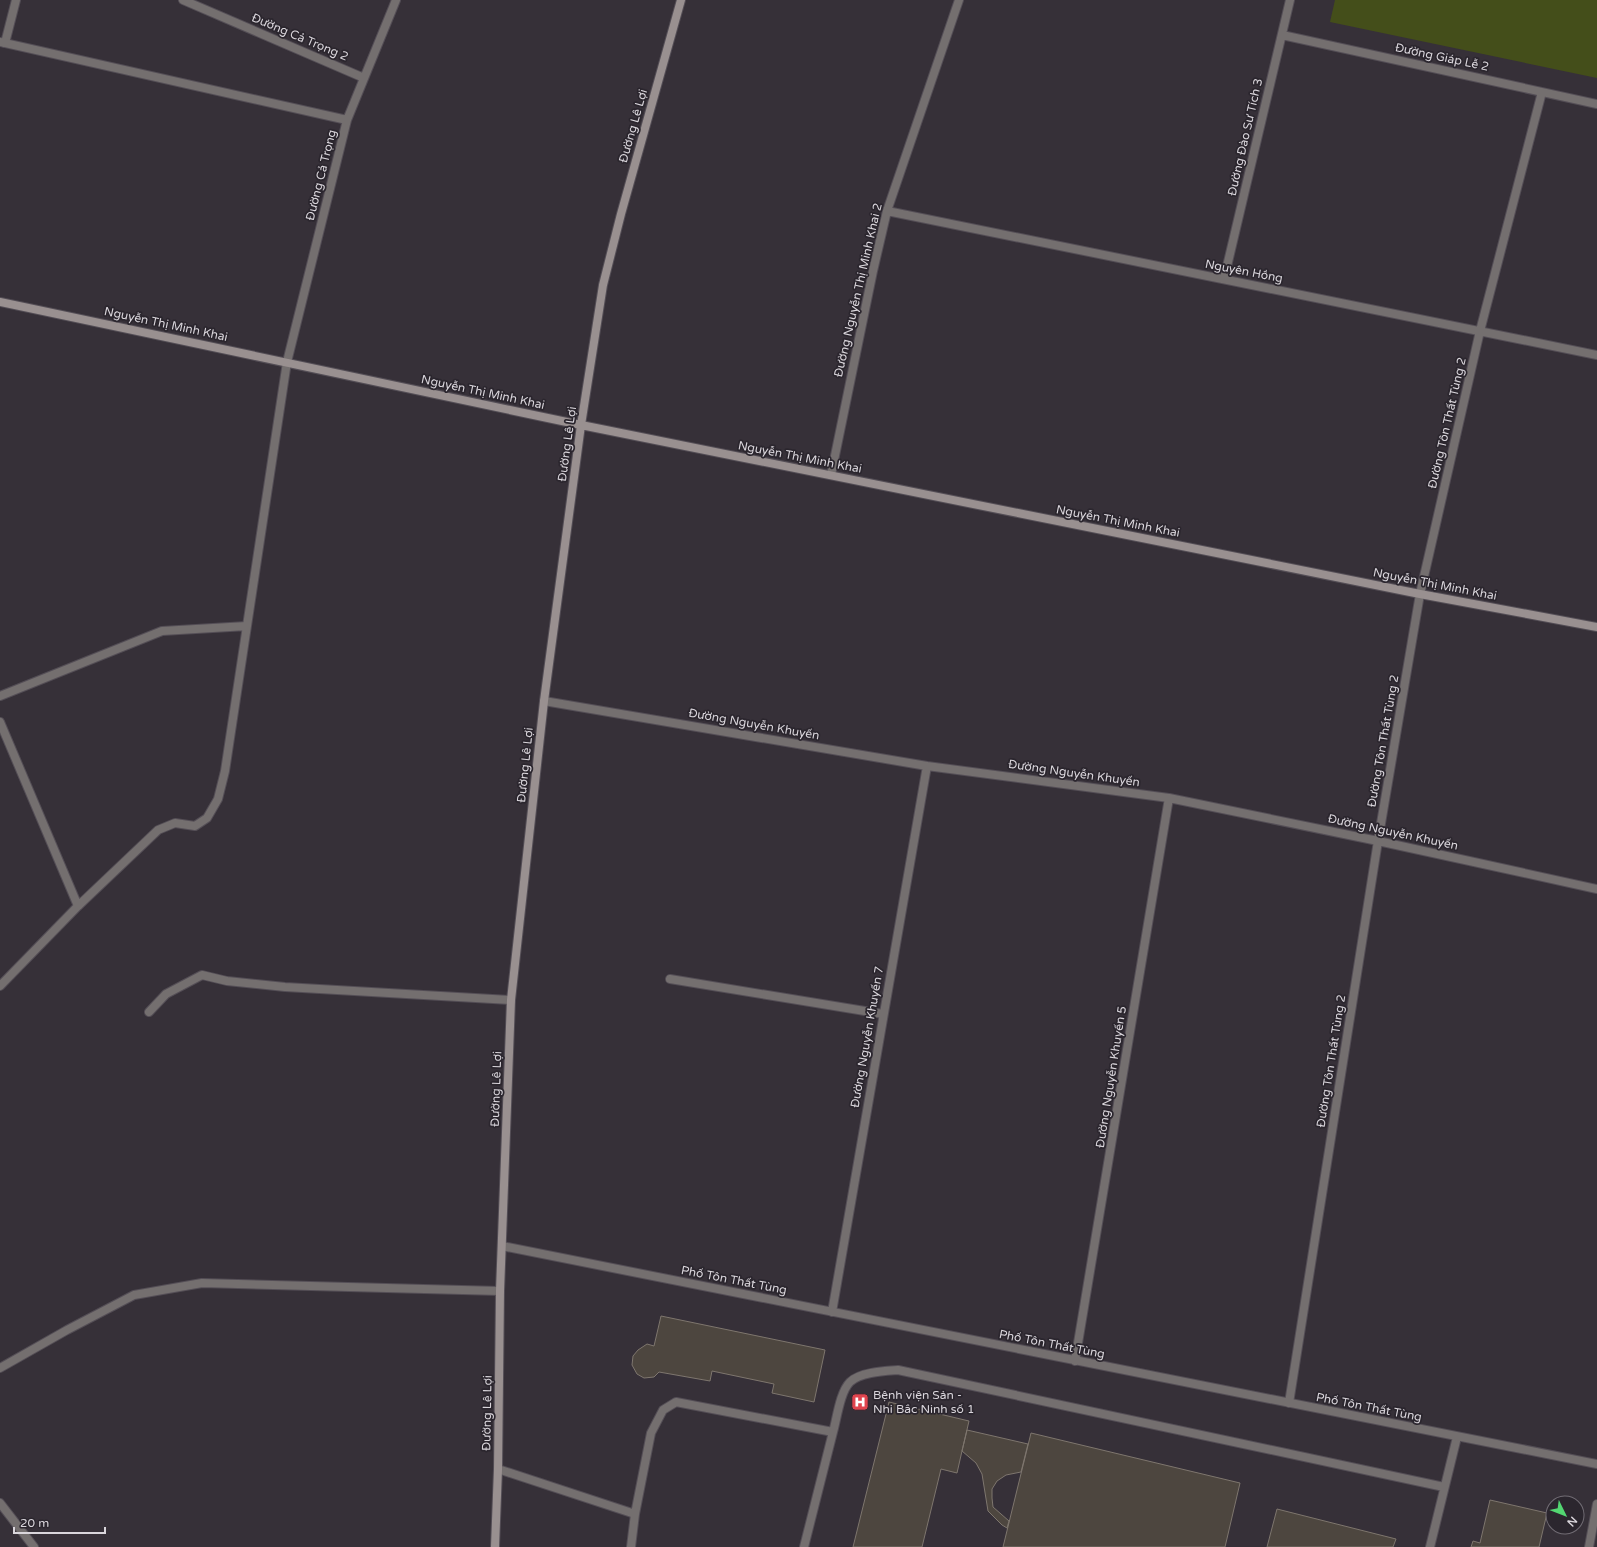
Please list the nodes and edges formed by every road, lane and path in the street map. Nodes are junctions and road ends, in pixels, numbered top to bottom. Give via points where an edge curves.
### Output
1 (16, 0) edge
2 (183, 0) edge
3 (396, 0) edge
4 (681, 0) edge
5 (959, 0) edge
6 (1290, 0) edge
7 (1282, 34) junction
8 (3, 42) edge
9 (364, 78) junction
10 (1542, 92) junction
11 (1597, 104) edge
12 (346, 120) junction
13 (887, 212) junction
14 (1224, 279) junction
15 (0, 302) edge
16 (1480, 331) junction
17 (1597, 355) edge
18 (287, 362) junction
19 (581, 425) junction
20 (830, 476) junction
21 (1420, 594) junction
22 (247, 626) junction
23 (1597, 627) edge
24 (0, 696) edge
25 (544, 701) junction
26 (0, 722) edge
27 (927, 766) junction
28 (1169, 798) junction
29 (1378, 841) junction
30 (1597, 889) edge
31 (78, 906) junction
32 (670, 979) dead end
33 (0, 986) edge
34 (512, 1000) junction
35 (149, 1012) dead end
36 (883, 1014) junction
37 (502, 1246) junction
38 (500, 1291) junction
39 (832, 1312) junction
40 (1075, 1361) junction
41 (0, 1368) edge
42 (1289, 1403) junction
43 (833, 1432) junction
44 (1457, 1437) junction
45 (1597, 1464) edge
46 (498, 1468) junction
47 (1444, 1487) junction
48 (0, 1503) edge
49 (1597, 1504) edge
50 (635, 1514) junction
51 (34, 1547) edge
52 (495, 1547) edge
53 (631, 1547) edge
54 (804, 1547) edge
55 (1430, 1547) edge
56 (1589, 1547) edge

1 - 8 street
2 - 9 street, Đường Cả Trọng 2
3 - 9 street, Đường Cả Trọng
4 - 19 main road, Đường Lê Lợi via 603,285
5 - 13 street, Đường Nguyễn Thị Minh Khai 2
6 - 7 street, Đường Đào Sư Tích 3
7 - 10 street, Đường Giáp Lễ 2
7 - 14 street, Đường Đào Sư Tích 3
8 - 12 street
9 - 12 street, Đường Cả Trọng
10 - 11 street, Đường Giáp Lễ 2
10 - 16 street, Đường Tôn Thất Tùng 2
12 - 18 street, Đường Cả Trọng
13 - 14 street, Nguyên Hồng
13 - 20 street, Đường Nguyễn Thị Minh Khai 2 via 872,271
14 - 16 street, Nguyên Hồng
15 - 18 main road, Nguyễn Thị Minh Khai
16 - 17 street, Nguyên Hồng
16 - 21 street, Đường Tôn Thất Tùng 2
18 - 19 main road, Nguyễn Thị Minh Khai
18 - 22 street, Đường Cả Trọng
19 - 20 main road, Nguyễn Thị Minh Khai
19 - 25 main road, Đường Lê Lợi
20 - 21 main road, Nguyễn Thị Minh Khai
21 - 23 main road, Nguyễn Thị Minh Khai
21 - 29 street, Đường Tôn Thất Tùng 2
22 - 24 street via 162,631
22 - 31 street, Đường Cả Trọng via 225,771 218,799 207,818 195,826 175,823 158,830
25 - 27 street, Đường Nguyễn Khuyến
25 - 34 main road, Đường Lê Lợi
26 - 31 street
27 - 28 street, Đường Nguyễn Khuyến
27 - 36 street, Đường Nguyễn Khuyến 7
28 - 29 street, Đường Nguyễn Khuyến
28 - 40 street, Đường Nguyễn Khuyến 5
29 - 30 street, Đường Nguyễn Khuyến
29 - 42 street, Đường Tôn Thất Tùng 2
31 - 33 street, Đường Cả Trọng
32 - 36 street
34 - 35 street via 285,987 226,981 202,975 166,994
34 - 37 main road, Đường Lê Lợi
36 - 39 street, Đường Nguyễn Khuyến 7
37 - 38 main road, Đường Lê Lợi
37 - 39 street, Phố Tôn Thất Tùng
38 - 41 street via 202,1283 134,1295
38 - 46 main road, Đường Lê Lợi
39 - 40 street, Phố Tôn Thất Tùng
40 - 42 street, Phố Tôn Thất Tùng
42 - 44 street, Phố Tôn Thất Tùng
43 - 47 street via 844,1391 851,1381 865,1374 898,1370
43 - 50 street via 676,1402 663,1410 651,1433
43 - 54 street
44 - 45 street, Phố Tôn Thất Tùng
44 - 47 street
46 - 50 street
46 - 52 main road, Đường Lê Lợi
47 - 55 street
48 - 51 street
49 - 56 street
50 - 53 street

